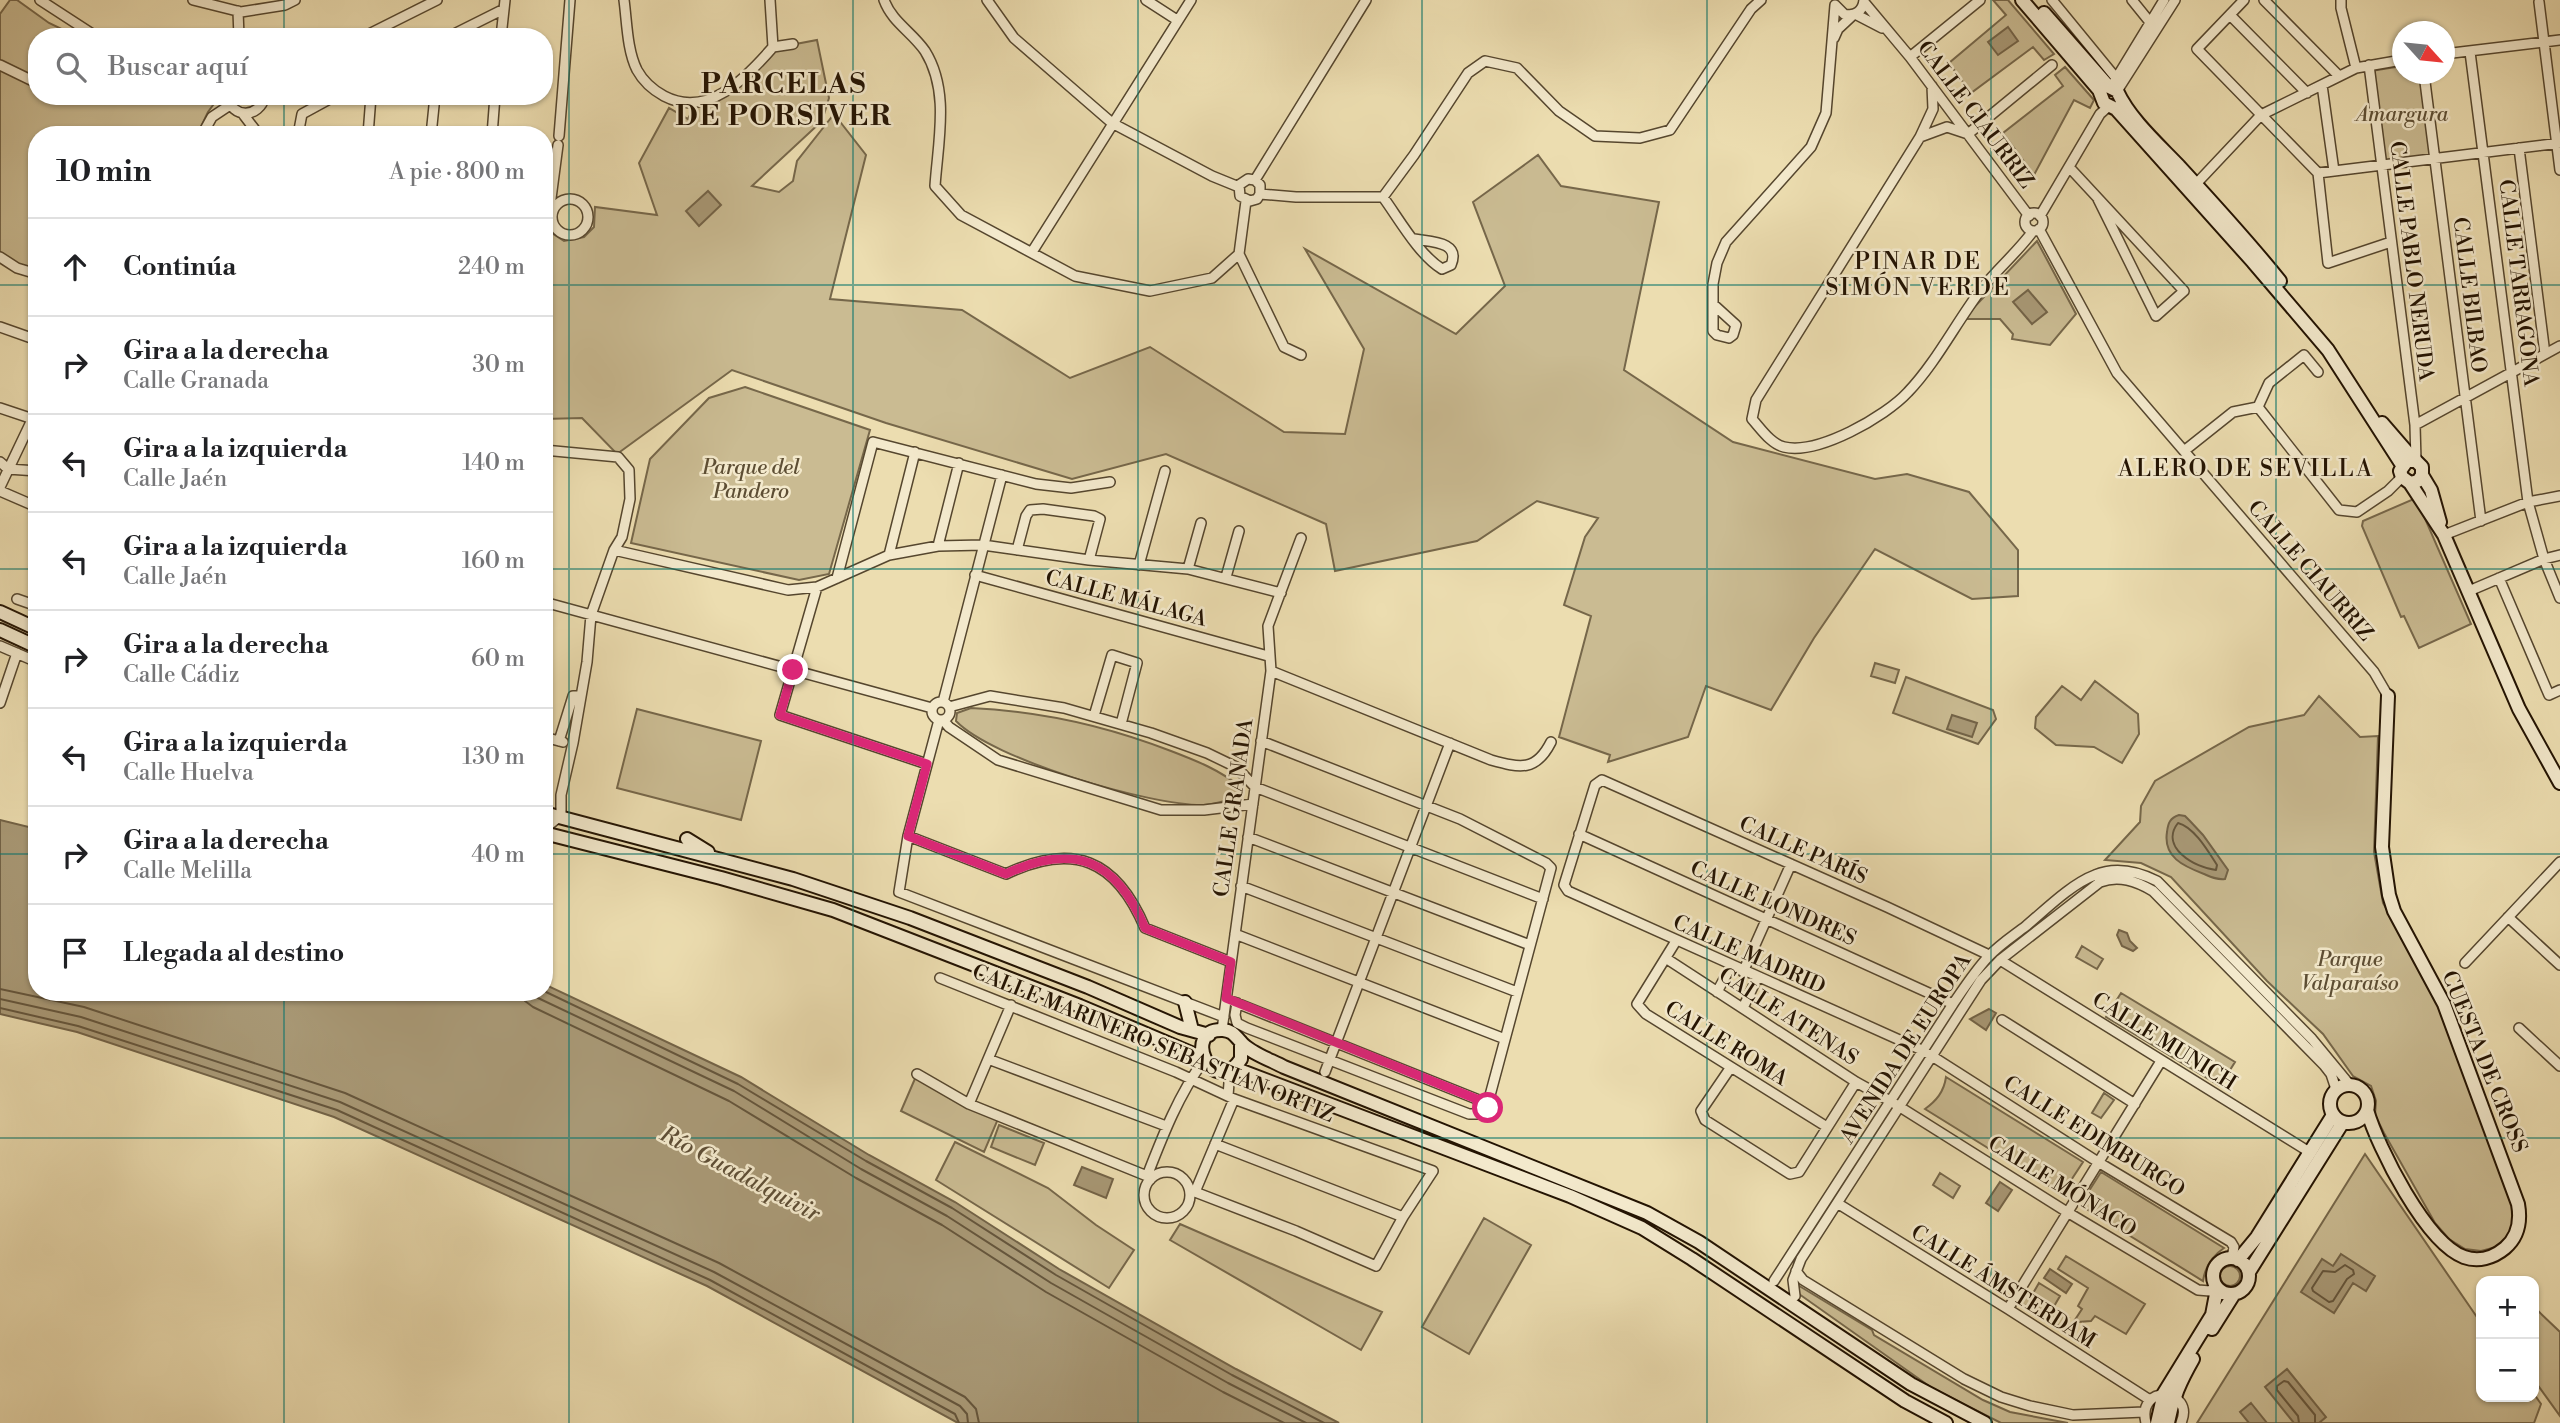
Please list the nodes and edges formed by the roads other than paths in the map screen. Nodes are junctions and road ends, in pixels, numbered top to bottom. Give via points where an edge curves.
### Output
1 (40, 0) edge
2 (192, 0) edge
3 (295, 0) edge
4 (437, 0) edge
5 (570, 0) edge
6 (624, 0) edge
7 (770, 0) edge
8 (884, 0) edge
9 (987, 0) edge
10 (1146, 0) edge
11 (1191, 0) edge
12 (1366, 0) edge
13 (1761, 0) edge
14 (1980, 0) edge
15 (2022, 0) edge
16 (2032, 0) edge
17 (2052, 0) edge
18 (2132, 0) edge
19 (2164, 0) edge
20 (2175, 0) edge
21 (2244, 0) edge
22 (2264, 0) edge
23 (2341, 0) edge
24 (1864, 1) edge
25 (1834, 2) edge
26 (2539, 2) dead end
27 (505, 4) edge
28 (238, 11) junction
29 (1854, 14) junction
30 (2230, 15) junction
31 (1177, 20) junction
32 (2153, 25) junction
33 (83, 28) edge
34 (239, 28) edge
35 (381, 28) edge
36 (464, 28) edge
37 (502, 28) edge
38 (1892, 36) junction
39 (2560, 40) edge
40 (2544, 42) junction
41 (793, 44) dead end
42 (1831, 46) junction
43 (773, 47) junction
44 (2470, 51) junction
45 (2455, 53) edge
46 (1910, 57) junction
47 (2392, 62) edge
48 (0, 65) edge
49 (2052, 65) dead end
50 (2369, 65) junction
51 (2356, 68) junction
52 (2339, 76) junction
53 (28, 79) edge
54 (2425, 84) edge
55 (2322, 85) junction
56 (1932, 86) junction
57 (2307, 93) junction
58 (2110, 96) junction
59 (223, 105) edge
60 (232, 105) edge
61 (261, 105) edge
62 (318, 105) edge
63 (370, 105) edge
64 (434, 105) edge
65 (494, 105) edge
66 (243, 114) junction
67 (2261, 115) junction
68 (1112, 124) junction
69 (207, 126) edge
70 (252, 126) edge
71 (300, 126) edge
72 (369, 126) edge
73 (431, 126) edge
74 (493, 126) edge
75 (1968, 134) junction
76 (1920, 137) junction
77 (2558, 143) edge
78 (2519, 148) junction
79 (2483, 152) junction
80 (2434, 158) junction
81 (2381, 165) junction
82 (2069, 167) junction
83 (2560, 170) edge
84 (2334, 171) junction
85 (2318, 173) junction
86 (1255, 180) junction
87 (2196, 184) junction
88 (1239, 187) junction
89 (1260, 194) junction
90 (1383, 197) junction
91 (553, 199) edge
92 (2098, 199) junction
93 (1246, 201) junction
94 (553, 205) edge
95 (2029, 216) junction
96 (2040, 216) junction
97 (553, 223) edge
98 (2036, 230) junction
99 (1414, 239) dead end
100 (2391, 243) junction
101 (1032, 252) junction
102 (1239, 254) junction
103 (0, 257) edge
104 (28, 271) edge
105 (1714, 305) dead end
106 (0, 327) edge
107 (28, 338) edge
108 (2560, 346) edge
109 (2545, 354) junction
110 (1301, 355) dead end
111 (2318, 372) dead end
112 (2512, 373) junction
113 (2465, 398) junction
114 (2258, 407) junction
115 (0, 408) edge
116 (28, 417) edge
117 (2414, 425) junction
118 (28, 430) edge
119 (553, 451) edge
120 (2184, 451) junction
121 (915, 452) junction
122 (959, 463) junction
123 (4, 466) edge
124 (2409, 469) junction
125 (28, 470) edge
126 (1165, 471) dead end
127 (1002, 475) junction
128 (1110, 482) dead end
129 (0, 489) edge
130 (2560, 496) edge
131 (2528, 502) junction
132 (28, 503) edge
133 (2481, 521) junction
134 (1201, 523) dead end
135 (1239, 531) dead end
136 (2444, 536) junction
137 (1301, 538) dead end
138 (983, 545) junction
139 (938, 546) junction
140 (614, 550) junction
141 (1017, 550) junction
142 (889, 555) junction
143 (2560, 555) edge
144 (2544, 559) junction
145 (1089, 560) junction
146 (1139, 565) junction
147 (1188, 569) junction
148 (975, 575) junction
149 (1226, 577) junction
150 (837, 578) junction
151 (2498, 578) junction
152 (817, 587) junction
153 (2469, 591) junction
154 (1280, 593) junction
155 (2560, 598) edge
156 (18, 599) dead end
157 (28, 603) edge
158 (553, 604) edge
159 (0, 612) edge
160 (591, 615) junction
161 (28, 625) edge
162 (0, 630) edge
163 (28, 643) edge
164 (0, 646) edge
165 (17, 653) junction
166 (1268, 656) junction
167 (28, 658) edge
168 (793, 670) junction
169 (1270, 671) junction
170 (2560, 690) edge
171 (581, 696) junction
172 (2388, 696) joint
173 (0, 703) edge
174 (946, 704) junction
175 (932, 708) junction
176 (1094, 716) junction
177 (941, 720) junction
178 (1121, 724) junction
179 (553, 739) edge
180 (559, 741) junction
181 (1261, 741) junction
182 (1551, 742) dead end
183 (573, 743) junction
184 (1450, 743) junction
185 (927, 764) junction
186 (2559, 780) edge
187 (1255, 787) junction
188 (1253, 804) junction
189 (1426, 805) junction
190 (553, 815) edge
191 (559, 817) junction
192 (553, 823) edge
193 (553, 833) edge
194 (1579, 834) junction
195 (908, 836) junction
196 (1248, 837) junction
197 (687, 839) dead end
198 (1410, 847) junction
199 (720, 859) junction
200 (2560, 863) edge
201 (1791, 864) junction
202 (1241, 886) junction
203 (1393, 892) junction
204 (1543, 899) junction
205 (2508, 917) junction
206 (1766, 919) junction
207 (1235, 934) junction
208 (1376, 937) junction
209 (1676, 941) junction
210 (1530, 945) junction
211 (1989, 955) junction
212 (1667, 959) junction
213 (2000, 960) junction
214 (1231, 962) junction
215 (2465, 963) dead end
216 (2560, 965) edge
217 (1731, 966) junction
218 (1743, 972) junction
219 (940, 978) dead end
220 (1757, 978) junction
221 (1358, 981) junction
222 (1517, 992) junction
223 (1717, 992) junction
224 (1226, 998) junction
225 (1185, 1002) junction
226 (1237, 1003) junction
227 (1953, 1004) junction
228 (1011, 1005) junction
229 (1743, 1008) junction
230 (2001, 1020) dead end
231 (1223, 1024) junction
232 (2519, 1028) dead end
233 (1192, 1030) junction
234 (1209, 1035) junction
235 (1505, 1039) junction
236 (1335, 1042) junction
237 (1241, 1043) junction
238 (1928, 1054) junction
239 (988, 1059) junction
240 (1203, 1059) junction
241 (1329, 1060) junction
242 (2558, 1060) edge
243 (2161, 1061) junction
244 (1731, 1067) junction
245 (1232, 1069) junction
246 (1325, 1072) dead end
247 (917, 1074) dead end
248 (1190, 1079) junction
249 (1856, 1082) junction
250 (2350, 1085) junction
251 (2336, 1089) junction
252 (1231, 1098) junction
253 (969, 1104) junction
254 (1489, 1104) junction
255 (1896, 1104) junction
256 (2135, 1104) junction
257 (2367, 1110) junction
258 (2344, 1119) junction
259 (1166, 1126) junction
260 (1827, 1127) junction
261 (2374, 1135) junction
262 (1215, 1144) junction
263 (2311, 1153) junction
264 (2098, 1162) junction
265 (1149, 1178) junction
266 (1193, 1192) junction
267 (1626, 1193) dead end
268 (1837, 1203) junction
269 (2067, 1212) junction
270 (1403, 1217) junction
271 (1669, 1225) junction
272 (2235, 1259) junction
273 (1796, 1271) junction
274 (2249, 1272) junction
275 (1774, 1281) dead end
276 (2216, 1287) junction
277 (2234, 1294) junction
278 (1795, 1296) dead end
279 (2008, 1309) junction
280 (2169, 1395) junction
281 (2150, 1400) junction
282 (2144, 1412) junction
283 (1946, 1423) edge
284 (1985, 1423) edge
285 (2146, 1423) edge
286 (2157, 1423) edge
287 (2168, 1423) edge
288 (2181, 1423) edge

1 - 33 street
2 - 28 street
3 - 28 street
4 - 35 street
5 - 91 street
6 - 43 street via 637,70 647,84 669,99 696,103 715,98
7 - 43 street
8 - 101 street via 888,13 923,49 936,72 941,98 935,186 961,215
9 - 68 street via 1014,38
10 - 31 street
11 - 31 street
12 - 86 street
13 - 90 street via 1670,130 1640,138 1595,136 1559,111 1517,68 1485,61 1468,73
14 - 46 street
15 - 58 main road
16 - 58 main road
17 - 58 street
18 - 32 street
19 - 32 street
20 - 32 street
21 - 30 street
22 - 52 street
23 - 51 street
24 - 29 street
24 - 38 street, CALLE CIAURRIZ
25 - 29 street, CALLE CIAURRIZ via 1844,15
25 - 42 street
26 - 40 street
27 - 36 street
27 - 37 street
28 - 34 street
29 - 38 street, CALLE CIAURRIZ
29 - 42 street via 1838,29
30 - 57 street
30 - 67 street via 2197,49
31 - 68 street
32 - 58 street
38 - 46 street, CALLE CIAURRIZ
39 - 40 street
40 - 44 street
40 - 77 street
41 - 43 street
42 - 105 street via 1826,113 1811,147 1726,242 1713,284
44 - 45 street
44 - 79 street, CALLE TARRAGONA
46 - 56 street, CALLE CIAURRIZ
47 - 50 street
48 - 53 street
49 - 75 street
50 - 51 street
50 - 81 street, CALLE PABLO NERUDA
51 - 52 street
52 - 55 street
54 - 80 street, CALLE BILBAO
55 - 57 street
55 - 84 street
56 - 75 street, CALLE CIAURRIZ
56 - 76 street via 1933,109
57 - 67 street
58 - 82 street
58 - 87 main road
58 - 124 main road via 2328,350
59 - 69 street
60 - 66 street
61 - 66 street via 255,112
62 - 71 street via 302,114
63 - 72 street
64 - 73 street
65 - 74 street
66 - 70 street
67 - 85 street
67 - 87 street
68 - 88 street
68 - 101 street
75 - 76 street via 1947,127
75 - 95 street, CALLE CIAURRIZ
76 - 98 street via 1756,400 1752,419 1767,437 1782,447 1807,449 1886,410 1908,393 1980,292
77 - 78 street
77 - 83 street
78 - 79 street
78 - 109 street
79 - 80 street
79 - 112 street, CALLE TARRAGONA
80 - 81 street
80 - 113 street, CALLE BILBAO
81 - 84 street
81 - 100 street, CALLE PABLO NERUDA
82 - 92 street
82 - 96 street
84 - 85 street
85 - 100 street via 2328,263
86 - 88 street via 1244,180
86 - 89 street
87 - 124 main road via 2332,346
88 - 93 street
89 - 90 street
89 - 93 street via 1254,201
90 - 99 street
92 - 92 street via 2184,291 2156,316 2122,246
93 - 102 street
94 - 97 street via 567,199 580,201 588,213 587,226 575,235 561,233
95 - 96 street
95 - 98 street via 2026,225
96 - 98 street via 2043,225
98 - 120 street, CALLE CIAURRIZ via 2064,271 2117,373
100 - 117 street, CALLE PABLO NERUDA
101 - 102 street via 1075,276 1150,291 1212,278
102 - 110 street via 1284,347
103 - 104 street
106 - 107 street
108 - 109 street
109 - 112 street
111 - 114 street via 2304,355 2269,383
112 - 113 street
112 - 131 street, CALLE TARRAGONA
113 - 117 street
113 - 133 street, CALLE BILBAO
114 - 120 street via 2233,412
114 - 124 street via 2339,510 2357,512 2388,491
115 - 116 street
117 - 124 street, CALLE PABLO NERUDA
118 - 123 street
119 - 140 street via 618,457 629,470 630,499 622,537
120 - 172 street, CALLE CIAURRIZ via 2374,672
121 - 122 street
121 - 142 street
121 - 150 street via 873,442
122 - 127 street
122 - 139 street
123 - 125 street
123 - 129 street
124 - 136 main road
124 - 136 main road via 2422,467
126 - 146 street
127 - 128 street via 1071,488
127 - 138 street
129 - 132 street
130 - 131 street
131 - 133 street
131 - 144 street, CALLE TARRAGONA
133 - 136 street
134 - 147 street
135 - 149 street
136 - 153 main road
137 - 154 street, CALLE GRANADA
138 - 139 street
138 - 141 street
138 - 148 street
139 - 142 street
140 - 152 street via 788,590
140 - 160 street
141 - 145 street
141 - 145 street via 1030,510 1081,514 1100,519
142 - 150 street
143 - 144 street
144 - 151 street
144 - 155 street, CALLE TARRAGONA
145 - 146 street
146 - 147 street
147 - 149 street
148 - 166 street, CALLE MÁLAGA
148 - 174 street
149 - 154 street
150 - 152 street
151 - 153 street
151 - 170 street via 2549,695
152 - 168 street
153 - 186 main road via 2519,709
154 - 166 street, CALLE GRANADA via 1268,626
156 - 157 street
158 - 160 street
159 - 161 main road
160 - 168 street
160 - 171 street
162 - 163 main road
164 - 165 street
165 - 167 street
165 - 173 street
166 - 169 street, CALLE GRANADA
168 - 175 street
168 - 185 street via 780,715
169 - 181 street, CALLE GRANADA
169 - 184 street
171 - 180 street via 573,696
171 - 183 street
172 - 261 main road, CUESTA DE CROSS via 2382,847 2385,878 2394,911 2444,1004 2518,1204 2519,1224 2512,1242 2486,1258 2454,1251 2423,1218
174 - 175 street
174 - 176 street via 990,696
174 - 177 street via 950,712
175 - 177 street
176 - 178 street
176 - 178 street via 1112,655 1137,663
177 - 185 street
177 - 188 street via 998,760 1161,810
178 - 187 street via 1207,753 1236,767
179 - 180 street
180 - 183 street
181 - 187 street, CALLE GRANADA
181 - 189 street
182 - 184 street via 1538,761 1517,767
183 - 191 street
184 - 189 street
185 - 195 street
187 - 188 street, CALLE GRANADA
187 - 198 street
188 - 196 street, CALLE GRANADA
189 - 198 street
189 - 204 street via 1546,863 1551,868
190 - 191 main road
191 - 192 street
191 - 199 main road
193 - 240 main road via 833,910
194 - 201 street, CALLE PARÍS via 1595,785 1602,780
194 - 206 street, CALLE LONDRES
194 - 209 street, CALLE MADRID via 1564,885 1568,891
195 - 214 street via 1006,874 1056,857 1094,864 1128,894 1145,928
195 - 225 street via 899,892
196 - 202 street, CALLE GRANADA
196 - 203 street
197 - 199 main road
198 - 203 street
198 - 204 street
199 - 233 main road via 910,918
200 - 205 street
201 - 206 street
201 - 211 street, CALLE PARÍS
202 - 207 street, CALLE GRANADA
202 - 208 street
203 - 208 street
203 - 210 street
204 - 210 street
205 - 215 street
205 - 216 street
206 - 218 street
206 - 227 street, CALLE LONDRES
207 - 214 street, CALLE GRANADA
207 - 221 street
208 - 221 street
208 - 222 street
209 - 212 street, CALLE ROMA
209 - 217 street, CALLE MADRID
210 - 222 street
211 - 227 street, AVENIDA DE EUROPA
211 - 250 street, AVENIDA DE EUROPA via 2095,874 2118,870 2144,874 2157,881 2312,1039
212 - 223 street, CALLE ATENAS
212 - 244 street, CALLE ROMA via 1637,1004
213 - 238 street, AVENIDA DE EUROPA
213 - 243 street, CALLE MUNICH
213 - 251 street, AVENIDA DE EUROPA via 2100,882 2134,881 2153,891 2307,1047 2331,1074
214 - 224 street, CALLE GRANADA
217 - 218 street, CALLE MADRID
217 - 223 street
218 - 220 street, CALLE MADRID
219 - 228 street, CALLE MARINERO SEBASTIAN ORTIZ
220 - 229 street
220 - 238 street, CALLE MADRID
221 - 235 street
221 - 236 street
222 - 235 street
223 - 229 street, CALLE ATENAS
224 - 226 street
224 - 231 street, CALLE GRANADA
225 - 231 street
225 - 233 main road
226 - 236 street
226 - 241 street via 1237,1023
227 - 238 street, AVENIDA DE EUROPA
228 - 239 street
228 - 248 street, CALLE MARINERO SEBASTIAN ORTIZ
229 - 249 street, CALLE ATENAS
230 - 256 street
231 - 234 main road
231 - 237 main road
232 - 242 street
233 - 234 main road
234 - 240 main road via 1202,1046
235 - 254 street
236 - 241 street
236 - 254 street
237 - 245 main road via 1241,1059
237 - 271 main road via 1284,1067 1574,1182
238 - 255 street, AVENIDA DE EUROPA
238 - 264 street, CALLE EDIMBURGO
239 - 253 street
239 - 259 street
240 - 245 main road via 1221,1072
240 - 248 street
241 - 246 street
241 - 254 street via 1469,1114 1485,1114
243 - 256 street
243 - 263 street, CALLE MUNICH
244 - 260 street, CALLE ROMA
244 - 260 street via 1701,1111 1705,1120 1790,1174 1799,1172
245 - 252 street
245 - 283 main road via 1570,1196 1642,1228 1905,1401
247 - 253 street
248 - 252 street, CALLE MARINERO SEBASTIAN ORTIZ
248 - 259 street
249 - 255 street, CALLE ATENAS
249 - 260 street
250 - 251 main road
250 - 257 main road via 2365,1094
251 - 258 main road via 2330,1106
252 - 262 street
252 - 270 street, CALLE MARINERO SEBASTIAN ORTIZ via 1433,1171
253 - 265 street
255 - 268 street, AVENIDA DE EUROPA
255 - 269 street, CALLE MÓNACO
255 - 275 street, AVENIDA DE EUROPA
256 - 264 street
257 - 258 main road via 2362,1117
257 - 261 main road, CUESTA DE CROSS
258 - 261 main road, CUESTA DE CROSS
258 - 263 main road
258 - 274 main road
259 - 265 street
262 - 266 street
262 - 270 street
263 - 272 main road via 2258,1237
264 - 269 street
264 - 272 street, CALLE EDIMBURGO via 2231,1242
265 - 266 street via 1171,1172 1184,1179
265 - 266 street via 1145,1201 1158,1217 1179,1216
266 - 270 street via 1376,1266
267 - 271 main road
268 - 273 street, AVENIDA DE EUROPA
268 - 279 street, CALLE ÁMSTERDAM
269 - 276 street, CALLE MÓNACO via 2199,1290
269 - 279 street
271 - 284 main road via 1911,1384
272 - 274 main road
272 - 276 main road via 2222,1261 2214,1269
273 - 278 street, AVENIDA DE EUROPA
273 - 282 street via 1802,1280 1989,1392 2073,1415
274 - 277 main road via 2246,1286
276 - 277 main road
276 - 280 main road via 2211,1315
277 - 280 main road
279 - 281 street, CALLE ÁMSTERDAM
280 - 281 street
280 - 286 main road
280 - 287 main road
280 - 288 street via 2182,1405
281 - 282 street
282 - 285 street

